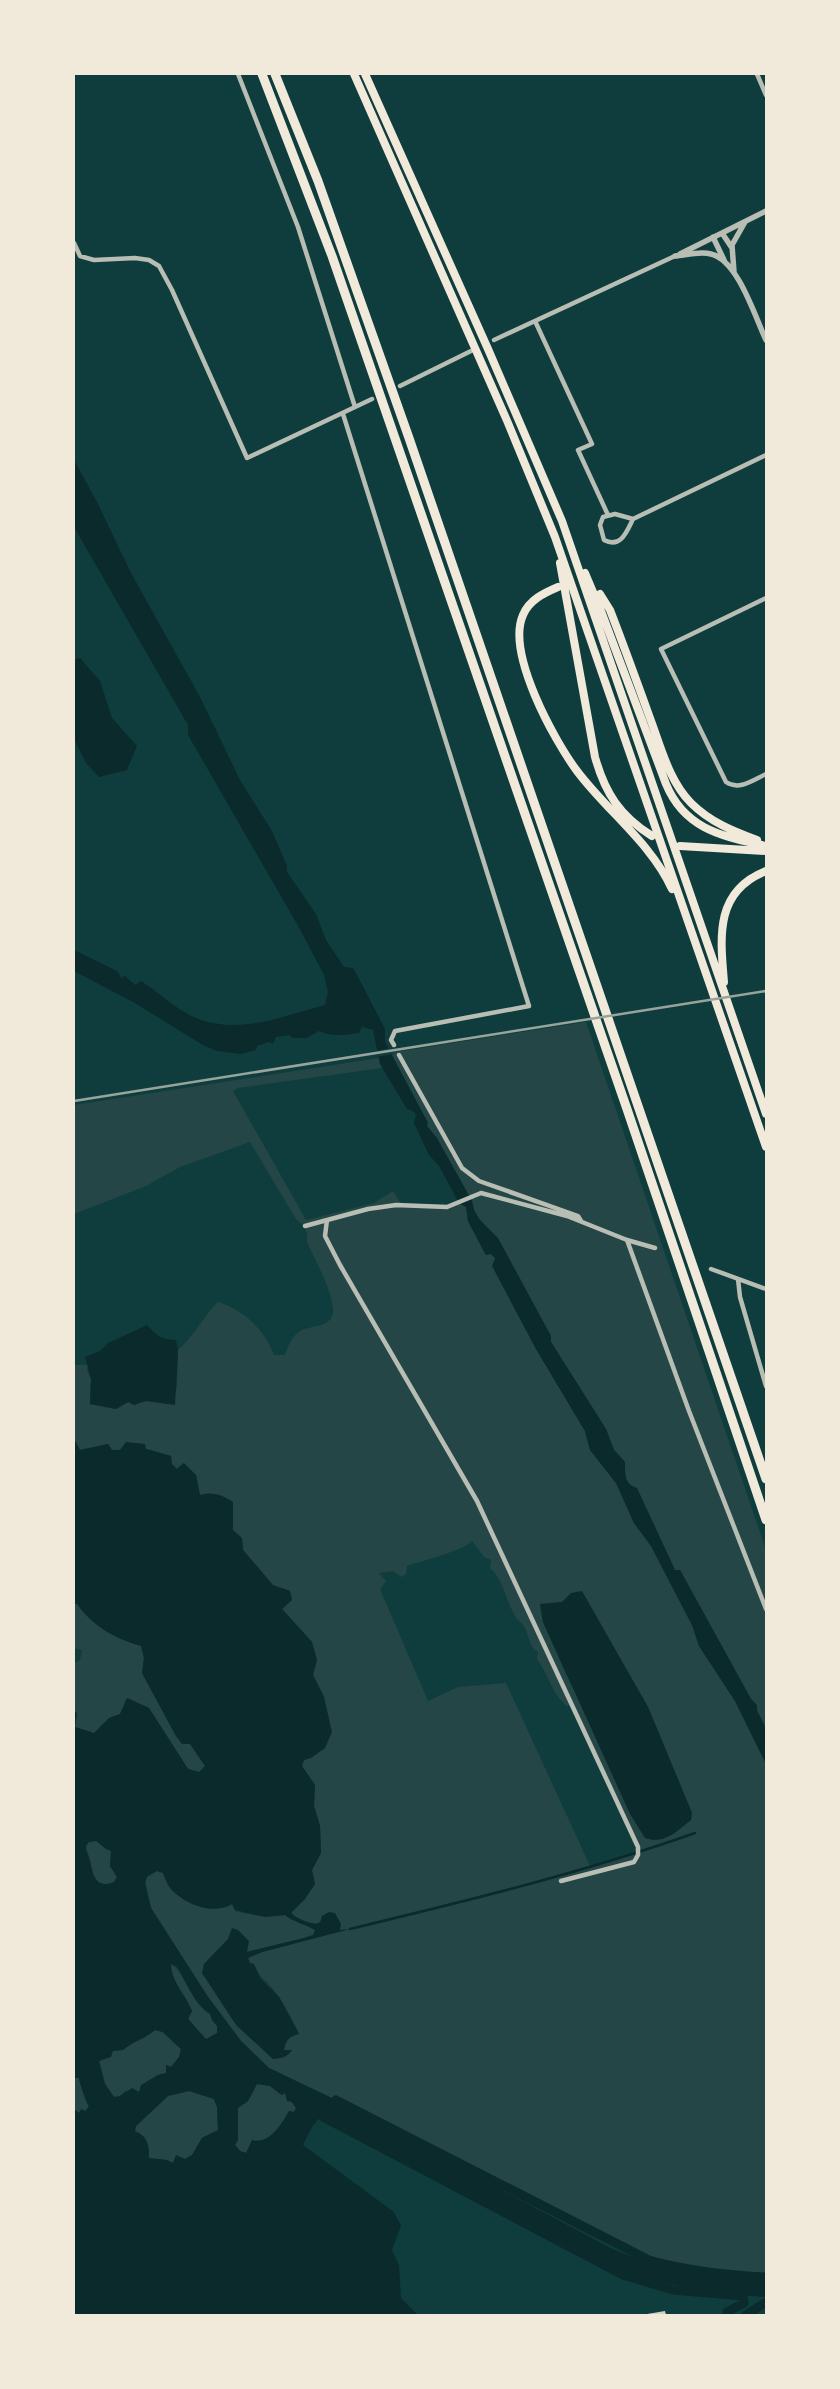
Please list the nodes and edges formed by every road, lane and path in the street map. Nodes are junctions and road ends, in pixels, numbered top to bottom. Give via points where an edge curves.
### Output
1 (238, 74) edge
2 (262, 74) edge
3 (275, 74) edge
4 (354, 74) edge
5 (365, 74) edge
6 (757, 74) edge
7 (766, 95) edge
8 (766, 211) edge
9 (745, 222) junction
10 (722, 233) junction
11 (713, 238) junction
12 (74, 242) edge
13 (732, 248) junction
14 (675, 256) junction
15 (724, 260) junction
16 (734, 272) junction
17 (535, 321) junction
18 (494, 340) dead end
19 (766, 340) edge
20 (471, 351) dead end
21 (400, 386) dead end
22 (372, 399) dead end
23 (355, 407) junction
24 (343, 414) junction
25 (766, 455) edge
26 (608, 515) junction
27 (633, 519) junction
28 (562, 521) junction
29 (555, 536) junction
30 (558, 587) dead end
31 (600, 594) dead end
32 (766, 598) edge
33 (766, 774) edge
34 (652, 836) dead end
35 (766, 845) edge
36 (680, 846) dead end
37 (766, 850) edge
38 (766, 871) edge
39 (688, 922) junction
40 (720, 973) junction
41 (394, 1046) dead end
42 (399, 1055) dead end
43 (766, 1114) edge
44 (766, 1147) edge
45 (328, 1220) junction
46 (582, 1222) junction
47 (305, 1226) dead end
48 (627, 1240) junction
49 (655, 1248) dead end
50 (712, 1269) dead end
51 (738, 1279) junction
52 (766, 1289) edge
53 (766, 1386) edge
54 (766, 1479) edge
55 (766, 1520) edge
56 (766, 1609) edge
57 (561, 1881) dead end

1 - 23 street via 298,227
2 - 55 highway via 332,256
3 - 54 highway via 353,278
4 - 29 highway
5 - 28 highway
6 - 7 street
8 - 9 street
9 - 10 street
9 - 13 street
10 - 11 street
10 - 13 street
11 - 14 street
11 - 15 street
12 - 24 street via 80,256 94,260 135,258 149,260 159,266 247,458
13 - 16 street
14 - 15 street via 707,253
14 - 17 street
15 - 16 street
16 - 19 street
17 - 18 street
17 - 26 street via 592,444 578,450
20 - 21 street
22 - 23 street
23 - 24 street
24 - 41 street via 529,1006 395,1031 391,1040
25 - 27 street
26 - 27 street
26 - 27 street via 601,521 600,530 604,540 612,542 621,540
28 - 35 highway via 601,611 674,800 688,817 709,830
28 - 40 highway
29 - 34 highway via 598,768 615,804 629,820
29 - 39 highway
30 - 39 highway via 532,602 519,628 521,652 535,694 568,758 658,864
31 - 35 highway via 610,610 678,787 706,817
32 - 33 street via 661,649 722,777 730,785 743,785
36 - 37 highway
38 - 40 highway via 742,886 727,908
39 - 44 highway
40 - 43 highway
42 - 46 street via 462,1168 479,1181 578,1216
45 - 46 street via 396,1205 453,1206 481,1193
45 - 47 street
45 - 57 street via 324,1231 329,1243 477,1501 638,1848 634,1862
46 - 48 street
48 - 49 street
48 - 56 street via 689,1412
50 - 51 street
51 - 52 street
51 - 53 street via 740,1297

